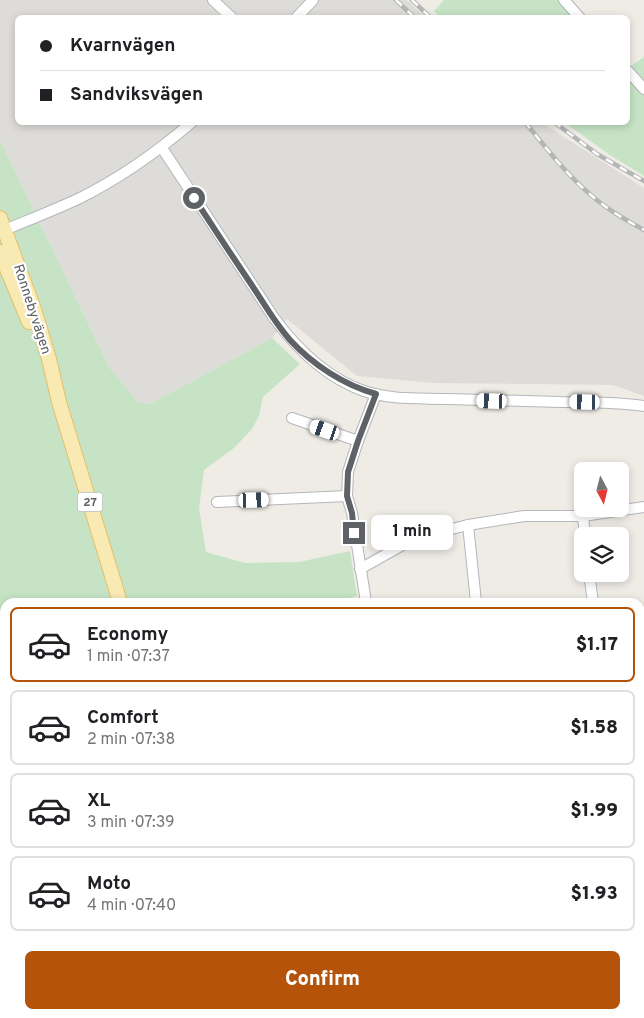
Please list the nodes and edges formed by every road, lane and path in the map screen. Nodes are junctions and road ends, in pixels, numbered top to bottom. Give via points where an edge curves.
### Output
1 (213, 0) edge
2 (313, 0) edge
3 (564, 0) edge
4 (229, 15) edge
5 (299, 15) edge
6 (577, 15) edge
7 (630, 72) edge
8 (644, 89) edge
9 (189, 125) edge
10 (162, 148) junction
11 (2, 226) edge
12 (0, 252) edge
13 (376, 394) junction
14 (60, 402) junction
15 (644, 406) edge
16 (292, 418) dead end
17 (358, 441) junction
18 (347, 496) junction
19 (218, 502) dead end
20 (644, 507) edge
21 (629, 509) edge
22 (574, 516) edge
23 (468, 525) junction
24 (360, 569) junction
25 (591, 582) edge
26 (119, 598) edge
27 (365, 598) edge
28 (476, 598) edge
29 (593, 598) edge

1 - 4 street
2 - 5 street
3 - 6 street
7 - 8 street
9 - 10 street
10 - 11 street via 78,199
10 - 13 street via 289,339 317,364 342,380
11 - 14 main road, Ronnebyvägen / 27 via 34,310
12 - 14 main road, Ronnebyvägen / 27
13 - 15 street via 409,398 612,402
13 - 17 street
14 - 26 main road, Ronnebyvägen / 27
16 - 17 street
17 - 18 street via 348,472
18 - 19 street
18 - 24 street
20 - 21 street
22 - 23 street via 524,516
23 - 24 street via 415,538
23 - 28 street
24 - 27 street
25 - 29 street

